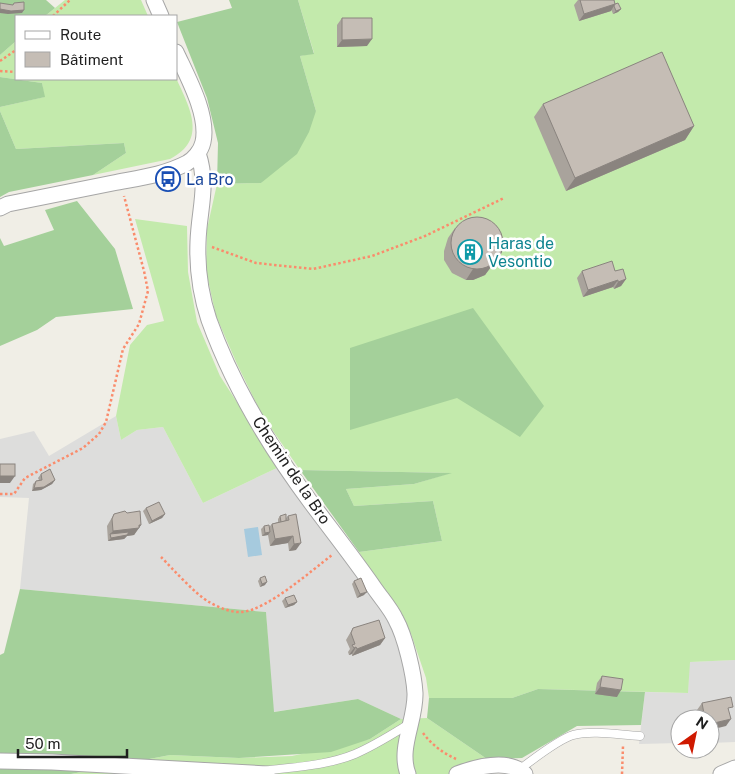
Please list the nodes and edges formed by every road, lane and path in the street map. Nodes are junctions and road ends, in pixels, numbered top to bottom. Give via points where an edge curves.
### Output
1 (70, 0) edge
2 (154, 0) edge
3 (54, 15) edge
4 (161, 15) edge
5 (15, 51) edge
6 (178, 56) edge
7 (0, 61) edge
8 (0, 71) edge
9 (15, 72) edge
10 (198, 152) junction
11 (120, 181) junction
12 (504, 198) dead end
13 (0, 208) edge
14 (198, 242) junction
15 (0, 494) edge
16 (344, 546) junction
17 (161, 557) dead end
18 (412, 717) junction
19 (623, 736) junction
20 (640, 736) dead end
21 (0, 761) edge
22 (481, 767) junction
23 (735, 768) edge
24 (251, 772) junction
25 (523, 772) edge
26 (267, 774) edge
27 (408, 774) edge
28 (457, 774) edge
29 (622, 774) edge
30 (720, 774) edge

1 - 3 path
2 - 4 street
5 - 7 path
6 - 10 street via 202,118 204,132
8 - 9 path
10 - 11 street via 188,162 166,172
10 - 14 street, Chemin de la Bro via 205,185
11 - 13 street
11 - 15 path via 148,291 139,324 123,349 106,422 99,434 83,448 25,478 14,494
12 - 14 path via 425,236 372,256 312,269 256,263
14 - 16 street, Chemin de la Bro via 199,274 208,318 229,370 262,428
16 - 17 path via 289,588 261,606 242,612 228,611 207,601
16 - 18 street, Chemin de la Bro via 396,620 414,684
18 - 22 path via 424,735 441,751
18 - 24 lane via 375,745 353,755 312,765
18 - 27 street, Chemin de la Bro via 404,763
19 - 20 lane
19 - 25 lane via 593,733 572,736 548,749
19 - 29 path
21 - 24 street
22 - 25 street via 502,766
22 - 28 street
23 - 30 street
24 - 26 street

